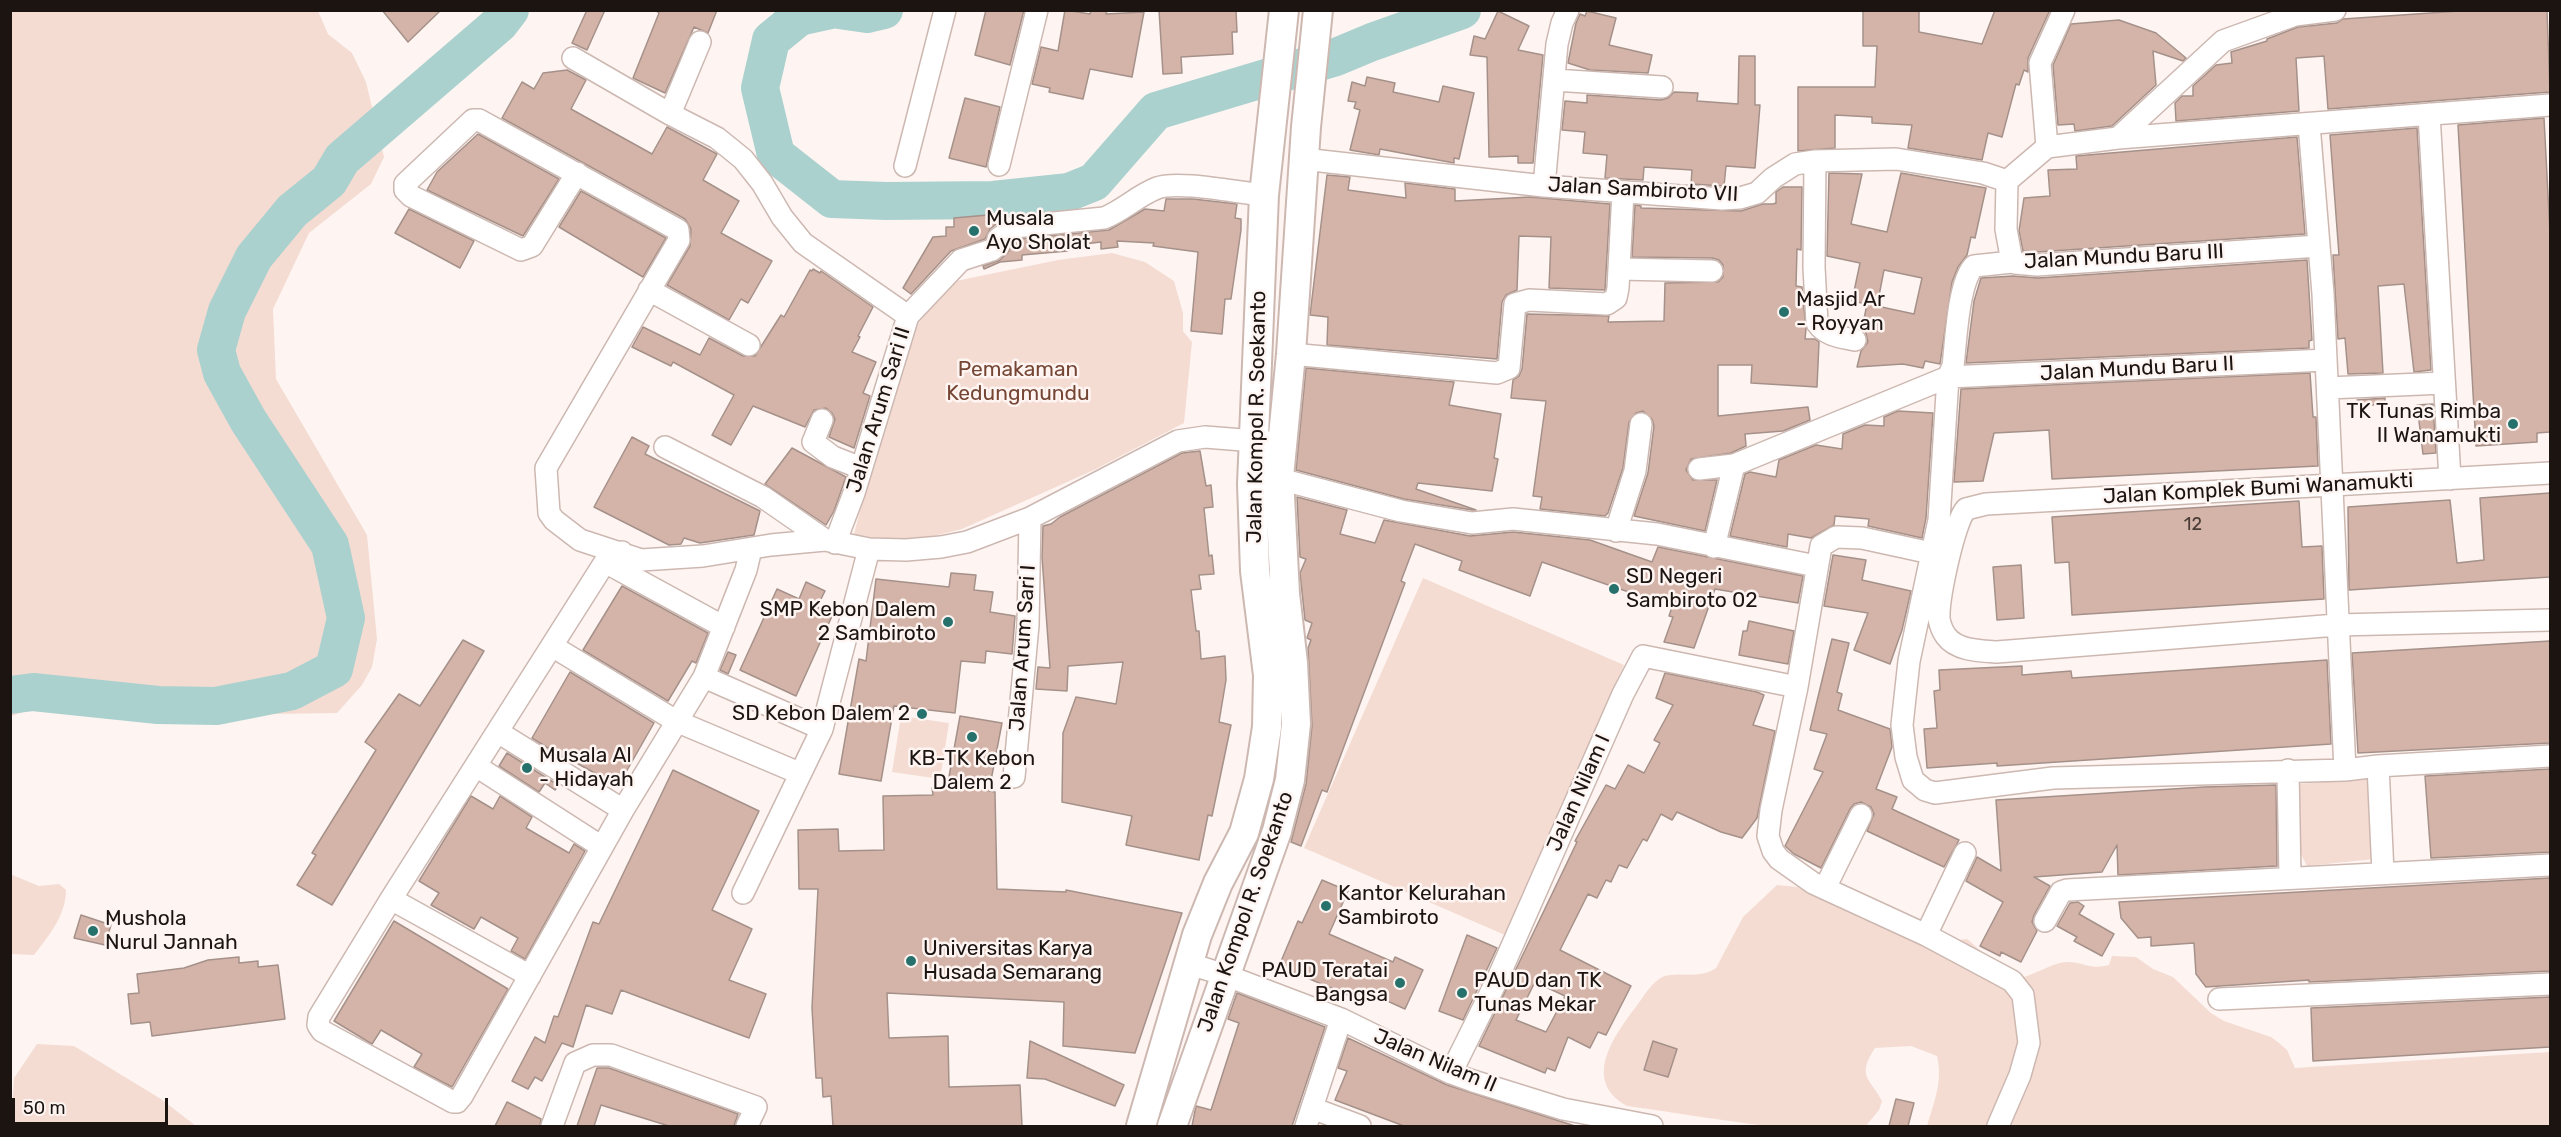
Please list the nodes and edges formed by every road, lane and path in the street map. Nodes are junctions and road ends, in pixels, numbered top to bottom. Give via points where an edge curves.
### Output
1 (945, 10) edge
2 (1037, 10) edge
3 (1284, 10) edge
4 (1318, 10) edge
5 (1568, 10) edge
6 (2064, 10) edge
7 (2335, 10) edge
8 (2295, 13) edge
9 (700, 42) dead end
10 (573, 58) dead end
11 (1554, 80) junction
12 (1662, 87) dead end
13 (2550, 105) edge
14 (670, 114) junction
15 (2429, 114) junction
16 (2309, 124) junction
17 (2118, 138) junction
18 (2047, 147) junction
19 (1303, 159) junction
20 (1815, 161) junction
21 (999, 165) dead end
22 (905, 166) dead end
23 (577, 173) junction
24 (2007, 181) junction
25 (1544, 186) junction
26 (1623, 192) junction
27 (1264, 195) junction
28 (2319, 246) junction
29 (2012, 262) junction
30 (1619, 269) junction
31 (1712, 271) dead end
32 (649, 290) junction
33 (908, 316) junction
34 (1855, 340) dead end
35 (749, 345) dead end
36 (1291, 354) junction
37 (2326, 360) junction
38 (1948, 377) junction
39 (2444, 383) junction
40 (2328, 388) junction
41 (822, 420) dead end
42 (1641, 424) dead end
43 (1254, 440) junction
44 (1284, 444) junction
45 (665, 447) dead end
46 (1734, 465) junction
47 (861, 468) junction
48 (1699, 470) dead end
49 (2550, 473) edge
50 (1279, 477) junction
51 (2450, 479) junction
52 (2333, 485) junction
53 (1030, 518) junction
54 (1616, 531) junction
55 (830, 542) junction
56 (1714, 546) junction
57 (751, 549) junction
58 (869, 549) junction
59 (1931, 553) junction
60 (614, 557) junction
61 (1816, 566) junction
62 (2550, 620) edge
63 (2337, 625) junction
64 (724, 627) junction
65 (552, 646) junction
66 (704, 677) junction
67 (1797, 687) junction
68 (676, 721) junction
69 (822, 729) junction
70 (498, 732) junction
71 (2550, 756) edge
72 (476, 766) junction
73 (2379, 766) junction
74 (2288, 770) junction
75 (2345, 770) junction
76 (799, 773) junction
77 (1014, 777) dead end
78 (623, 810) junction
79 (1861, 815) dead end
80 (1277, 831) junction
81 (1244, 833) junction
82 (602, 847) junction
83 (1965, 853) dead end
84 (2550, 865) edge
85 (2383, 873) junction
86 (2290, 877) junction
87 (1825, 888) junction
88 (743, 893) dead end
89 (391, 899) junction
90 (2045, 921) dead end
91 (1926, 935) junction
92 (1190, 964) junction
93 (1225, 975) junction
94 (530, 976) junction
95 (2550, 984) edge
96 (2219, 999) dead end
97 (1341, 1019) junction
98 (1451, 1073) junction
99 (1309, 1117) edge
100 (552, 1126) edge
101 (747, 1126) edge
102 (1142, 1126) edge
103 (1172, 1126) edge
104 (1360, 1126) edge
105 (1652, 1126) edge
106 (1998, 1126) edge

1 - 22 street
2 - 21 street
3 - 27 main road, Jalan Kompol R. Soekanto
4 - 19 main road, Jalan Kompol R. Soekanto
5 - 11 street via 1557,44
6 - 18 street via 2040,63
7 - 8 street
8 - 17 street via 2223,41
9 - 14 street
10 - 14 street
11 - 12 street
11 - 25 street
13 - 15 street
14 - 33 street via 717,138 743,159 802,243
15 - 16 street
15 - 39 street
16 - 17 street
16 - 28 street
17 - 18 street
18 - 24 street
19 - 25 street, Jalan Sambiroto VII
19 - 36 main road, Jalan Kompol R. Soekanto
20 - 24 street, Jalan Sambiroto VII via 1896,159 1983,173
20 - 26 street, Jalan Sambiroto VII via 1795,165 1756,194 1740,198
20 - 34 street via 1817,323 1828,334
23 - 23 street via 473,120 405,184 405,190 521,250 532,246
23 - 32 street via 678,230 679,240
24 - 29 street, Jalan Mundu Baru III via 2006,229
25 - 26 street, Jalan Sambiroto VII
26 - 30 street
27 - 33 street, Jalan Arum Sari II via 1159,187 1104,218 1014,227 998,239 992,250 961,260
27 - 43 main road, Jalan Kompol R. Soekanto
28 - 29 street, Jalan Mundu Baru III via 2037,265
28 - 37 street
29 - 38 street via 1974,266 1968,272
30 - 31 street
30 - 36 street via 1616,298 1607,304 1529,300 1515,304 1509,368 1501,373
32 - 35 street
32 - 60 street via 546,468 549,513 554,520 580,540
33 - 47 street, Jalan Arum Sari II
36 - 44 main road, Jalan Kompol R. Soekanto
37 - 38 street, Jalan Mundu Baru II
37 - 40 street
38 - 46 street, Jalan Mundu Baru II
38 - 59 street via 1939,520
39 - 40 street
39 - 51 street
40 - 52 street
41 - 47 street via 813,442 833,457
42 - 54 street via 1635,471
43 - 44 street
43 - 53 street via 1205,437 1178,441
43 - 81 main road, Jalan Kompol R. Soekanto via 1255,571 1268,675 1267,727 1259,779
44 - 50 main road, Jalan Kompol R. Soekanto
45 - 55 street via 763,496
46 - 48 street, Jalan Mundu Baru II
46 - 56 street
47 - 55 street, Jalan Arum Sari II via 854,493
49 - 51 street, Jalan Komplek Bumi Wanamukti
50 - 54 street via 1401,511 1472,523 1513,519
50 - 80 main road, Jalan Kompol R. Soekanto via 1296,724 1290,780
51 - 52 street, Jalan Komplek Bumi Wanamukti
52 - 63 street
52 - 63 street, Jalan Komplek Bumi Wanamukti via 1966,508 1958,521 1939,621 1947,637 1960,646 1997,651
53 - 58 street via 967,542 906,550
53 - 77 street, Jalan Arum Sari I via 1028,625
54 - 56 street via 1657,534
55 - 57 street
55 - 58 street
56 - 61 street
57 - 60 street via 662,560
57 - 64 street
58 - 69 street
59 - 61 street via 1862,538 1836,537 1821,546
59 - 74 street via 1905,684 1902,725 1912,780 1925,790 1935,793 2053,778
60 - 64 street
60 - 65 street
61 - 67 street
62 - 63 street
63 - 75 street
64 - 66 street
65 - 68 street
65 - 70 street
66 - 68 street
66 - 69 street
67 - 87 street via 1768,836 1779,859
67 - 98 street, Jalan Nilam I via 1643,656
68 - 76 street
68 - 78 street
69 - 76 street
70 - 72 street
70 - 78 street
71 - 73 street
72 - 82 street
72 - 89 street
73 - 75 street
73 - 85 street
74 - 75 street
74 - 86 street
76 - 88 street
78 - 82 street
79 - 87 street
80 - 81 main road
80 - 93 main road, Jalan Kompol R. Soekanto
81 - 92 main road, Jalan Kompol R. Soekanto via 1218,883
82 - 94 street
83 - 91 street
84 - 85 street
85 - 86 street
86 - 90 street via 2067,890 2061,892
87 - 91 street
89 - 94 street
89 - 94 street via 320,1017 320,1029 333,1037 457,1102
91 - 106 street via 2012,981 2023,996 2030,1043
92 - 93 street, Jalan Nilam II
92 - 102 main road, Jalan Kompol R. Soekanto
93 - 97 street, Jalan Nilam II
93 - 103 main road, Jalan Kompol R. Soekanto
95 - 96 street
97 - 98 street, Jalan Nilam II
97 - 99 street
98 - 105 street, Jalan Nilam II via 1563,1109
99 - 104 street
100 - 101 street via 575,1063 593,1055 611,1054 756,1107

